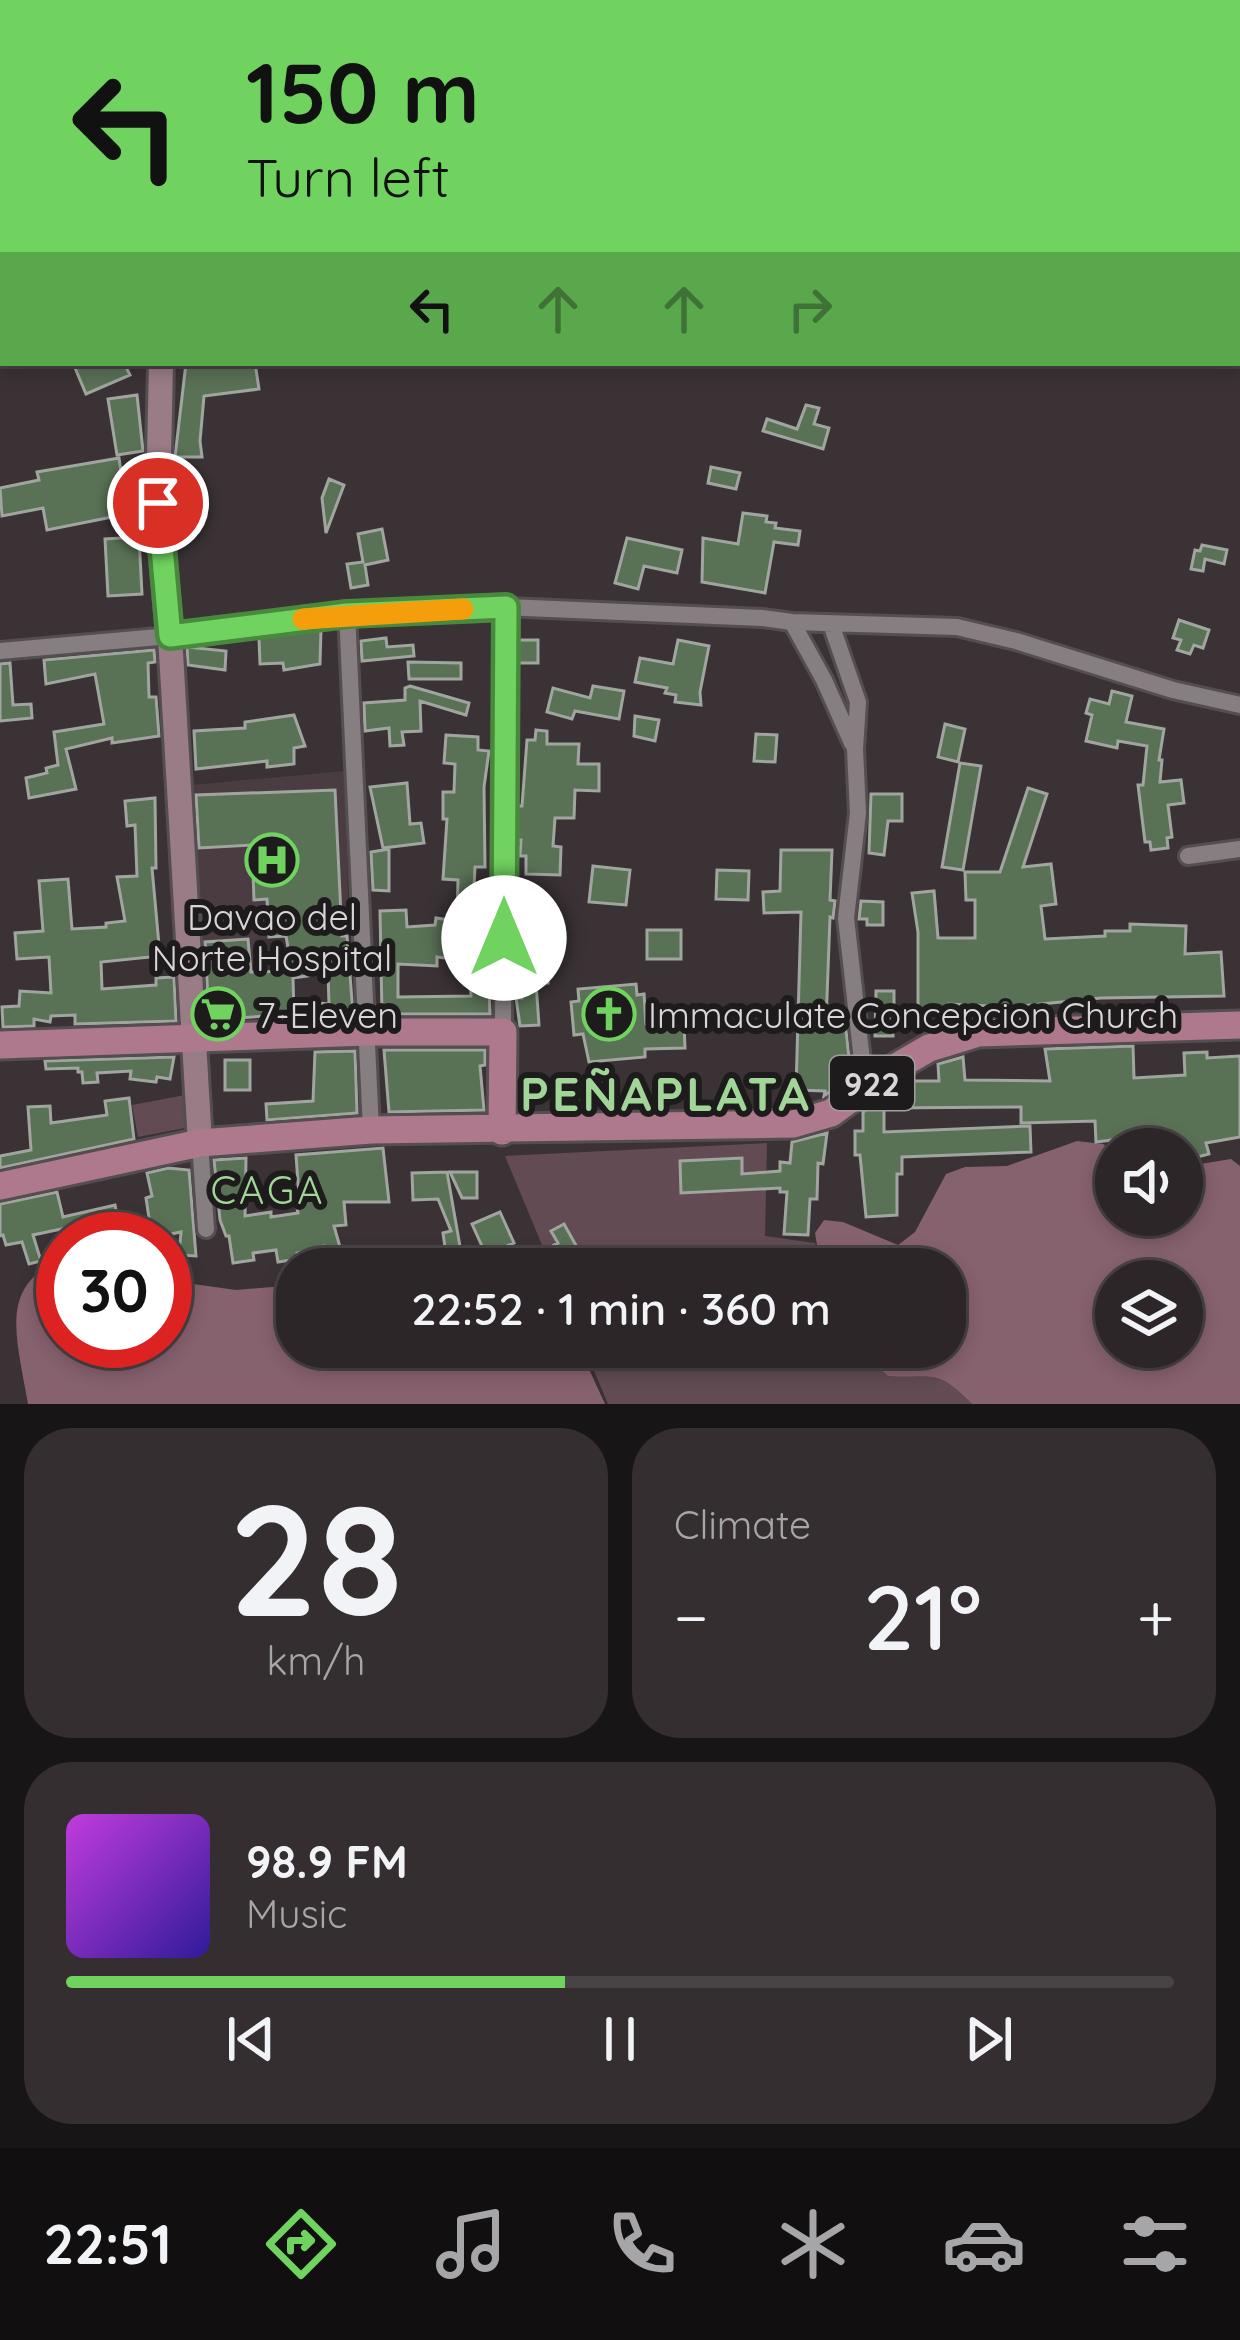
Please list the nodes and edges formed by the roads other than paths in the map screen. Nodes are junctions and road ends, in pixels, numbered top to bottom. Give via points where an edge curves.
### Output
1 (161, 366) edge
2 (506, 607) junction
3 (347, 614) junction
4 (792, 622) junction
5 (831, 624) junction
6 (170, 636) junction
7 (0, 651) edge
8 (1240, 706) edge
9 (855, 749) junction
10 (1240, 849) edge
11 (1188, 856) dead end
12 (1240, 1025) edge
13 (367, 1032) junction
14 (503, 1032) junction
15 (196, 1037) junction
16 (0, 1045) edge
17 (865, 1087) junction
18 (370, 1130) junction
19 (502, 1131) junction
20 (200, 1143) junction
21 (0, 1186) edge
22 (206, 1229) dead end

1 - 6 main road via 158,503
2 - 3 street
2 - 4 street
2 - 14 street
3 - 6 street
3 - 13 street
4 - 5 street
4 - 9 street
5 - 8 street via 957,627
5 - 9 street via 858,702
6 - 7 street
6 - 15 main road
9 - 17 street via 858,813 846,918
10 - 11 street
12 - 17 main road, 922 via 978,1033 929,1048
13 - 14 main road
13 - 15 main road
13 - 18 street
14 - 19 main road
15 - 16 main road
15 - 20 main road
17 - 19 main road, 922 via 831,1113 793,1124
18 - 19 main road, 922
18 - 20 main road, 922
20 - 21 main road, 922
20 - 22 street

